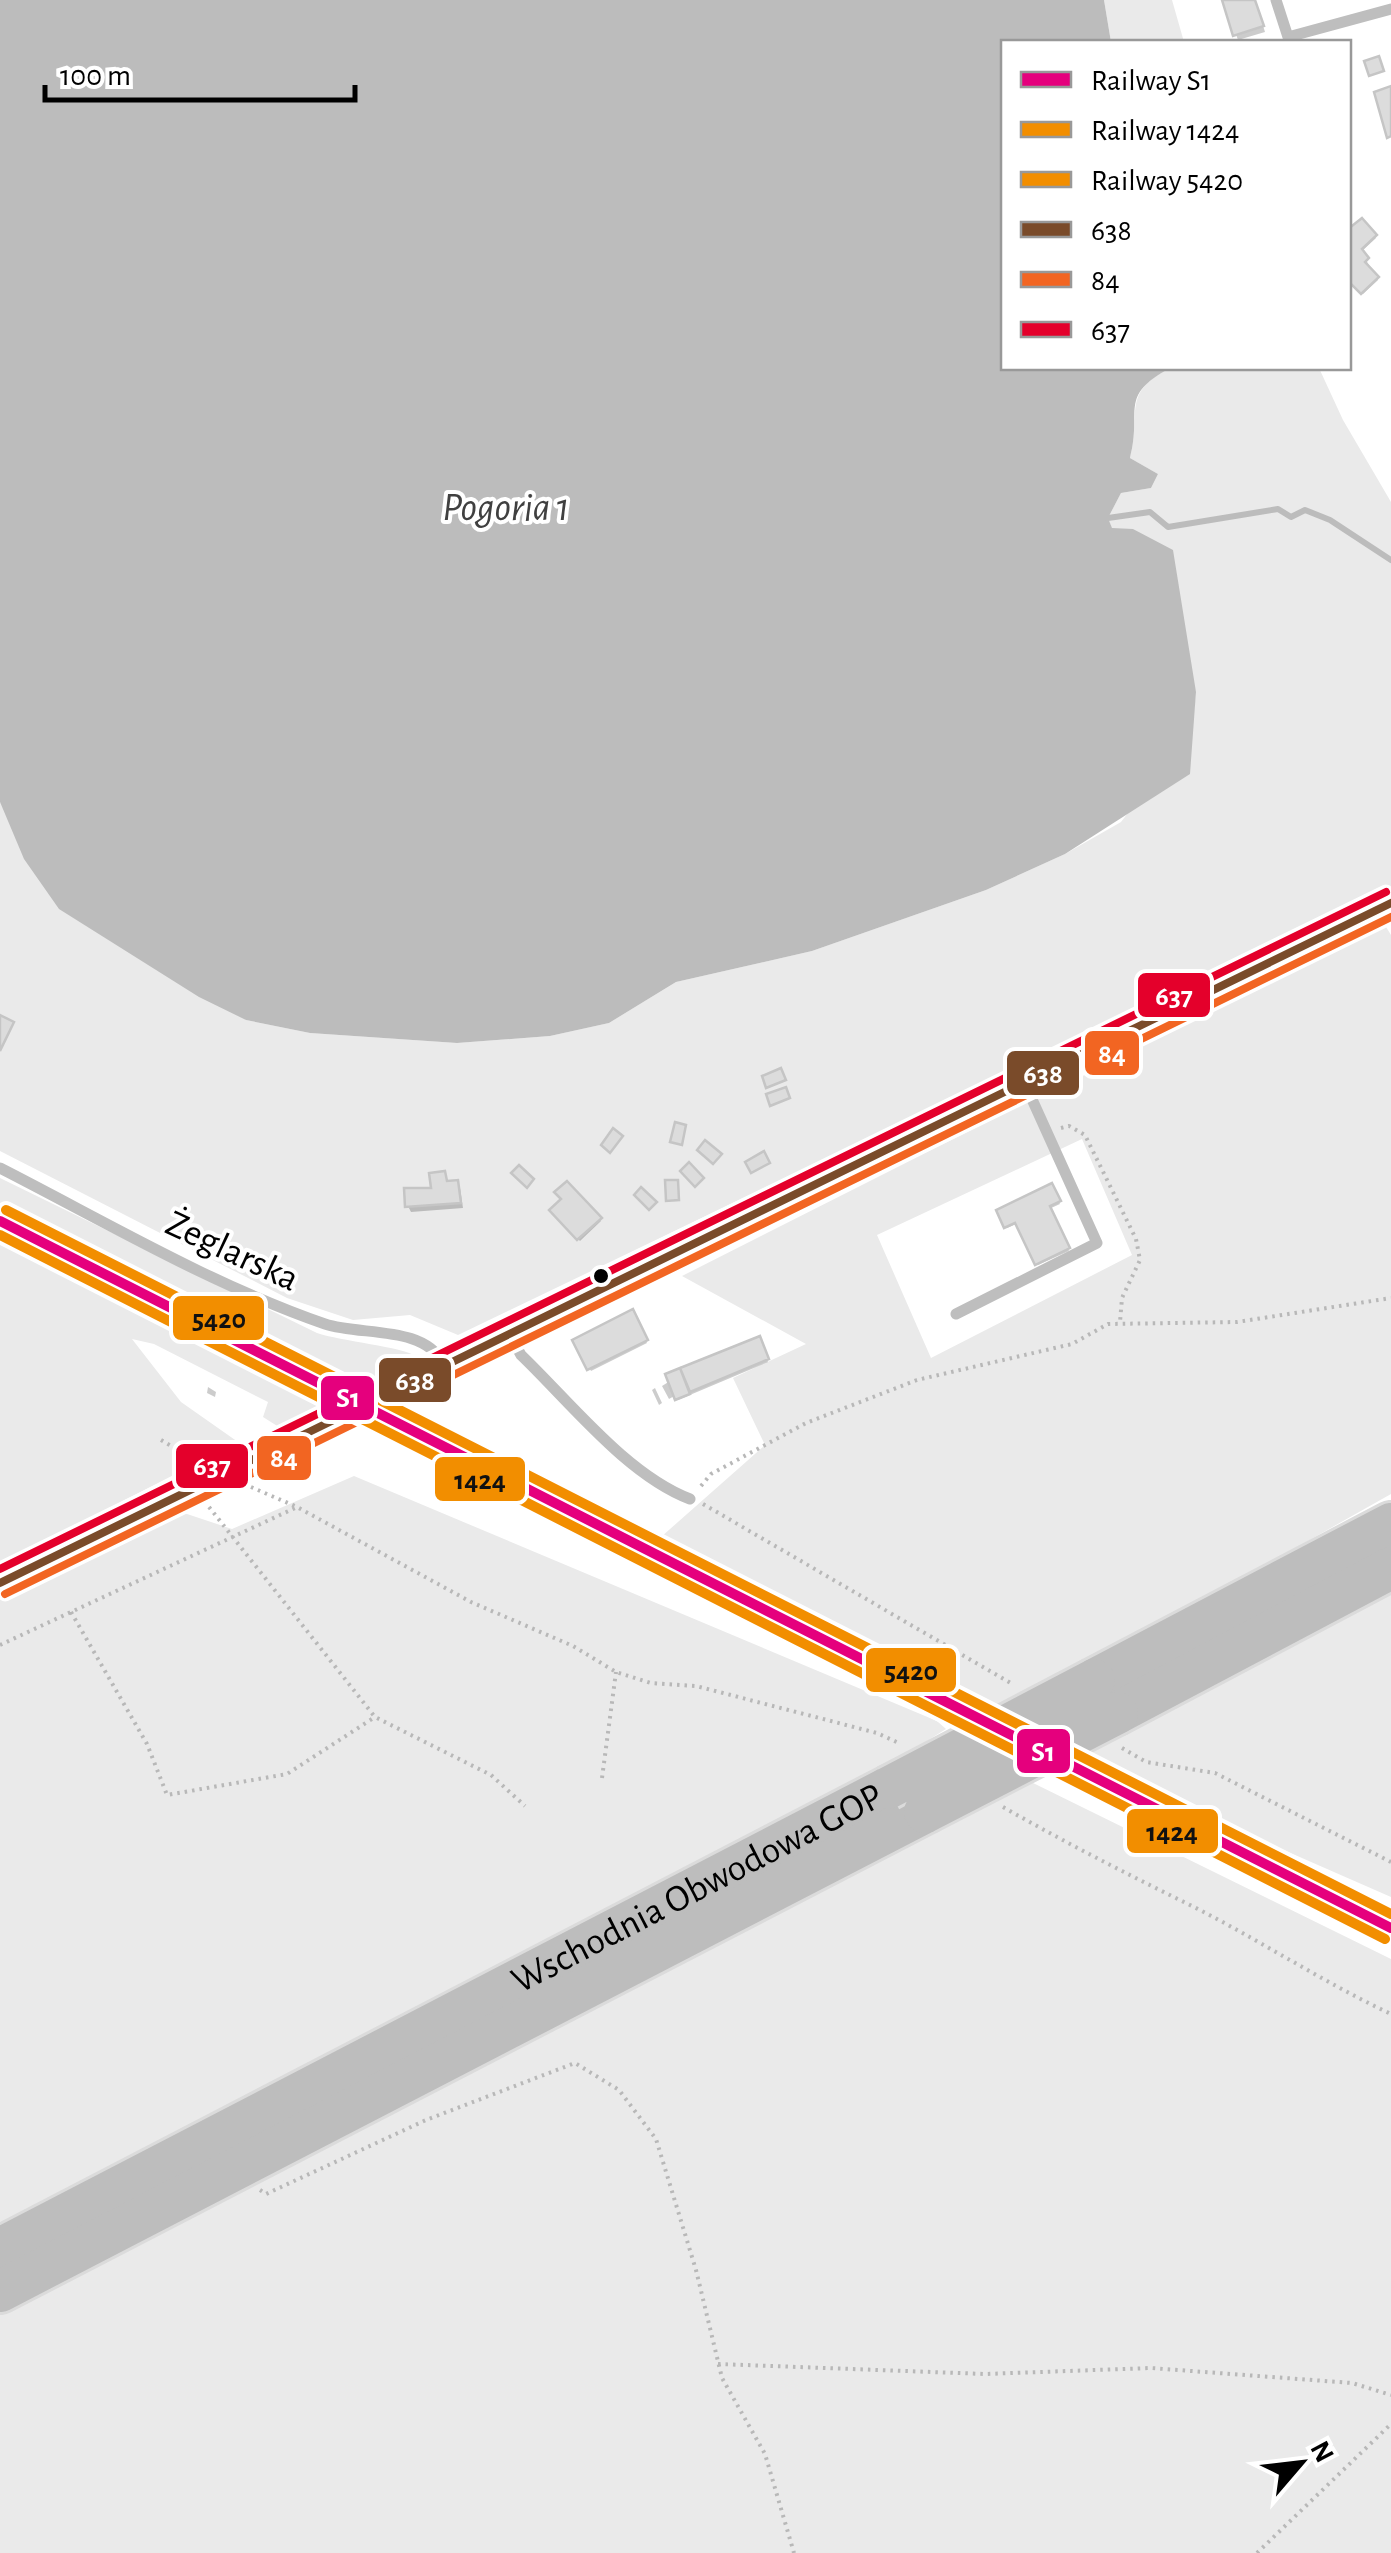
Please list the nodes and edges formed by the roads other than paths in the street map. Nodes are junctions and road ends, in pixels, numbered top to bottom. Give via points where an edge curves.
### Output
1 (1276, 0) edge
2 (1391, 8) edge
3 (1389, 908) edge
4 (1024, 1082) junction
5 (0, 1168) edge
6 (956, 1314) dead end
7 (509, 1333) junction
8 (444, 1365) junction
9 (690, 1499) road end
10 (1391, 1524) edge
11 (1391, 1568) edge
12 (0, 1584) edge
13 (1105, 1696) junction
14 (0, 2249) edge
15 (0, 2291) edge

1 - 2 lane via 1288,37
3 - 4 street
4 - 6 lane via 1097,1243
4 - 7 street
5 - 8 lane, Żeglarska via 284,1308 344,1329 418,1340 434,1348
7 - 8 street
7 - 9 lane via 521,1355 626,1460
8 - 12 street
10 - 13 highway, Wschodnia Obwodowa GOP
11 - 13 highway, Wschodnia Obwodowa GOP
13 - 14 highway, Wschodnia Obwodowa GOP, bridge via 888,1788
13 - 15 highway, Wschodnia Obwodowa GOP, bridge via 926,1812

